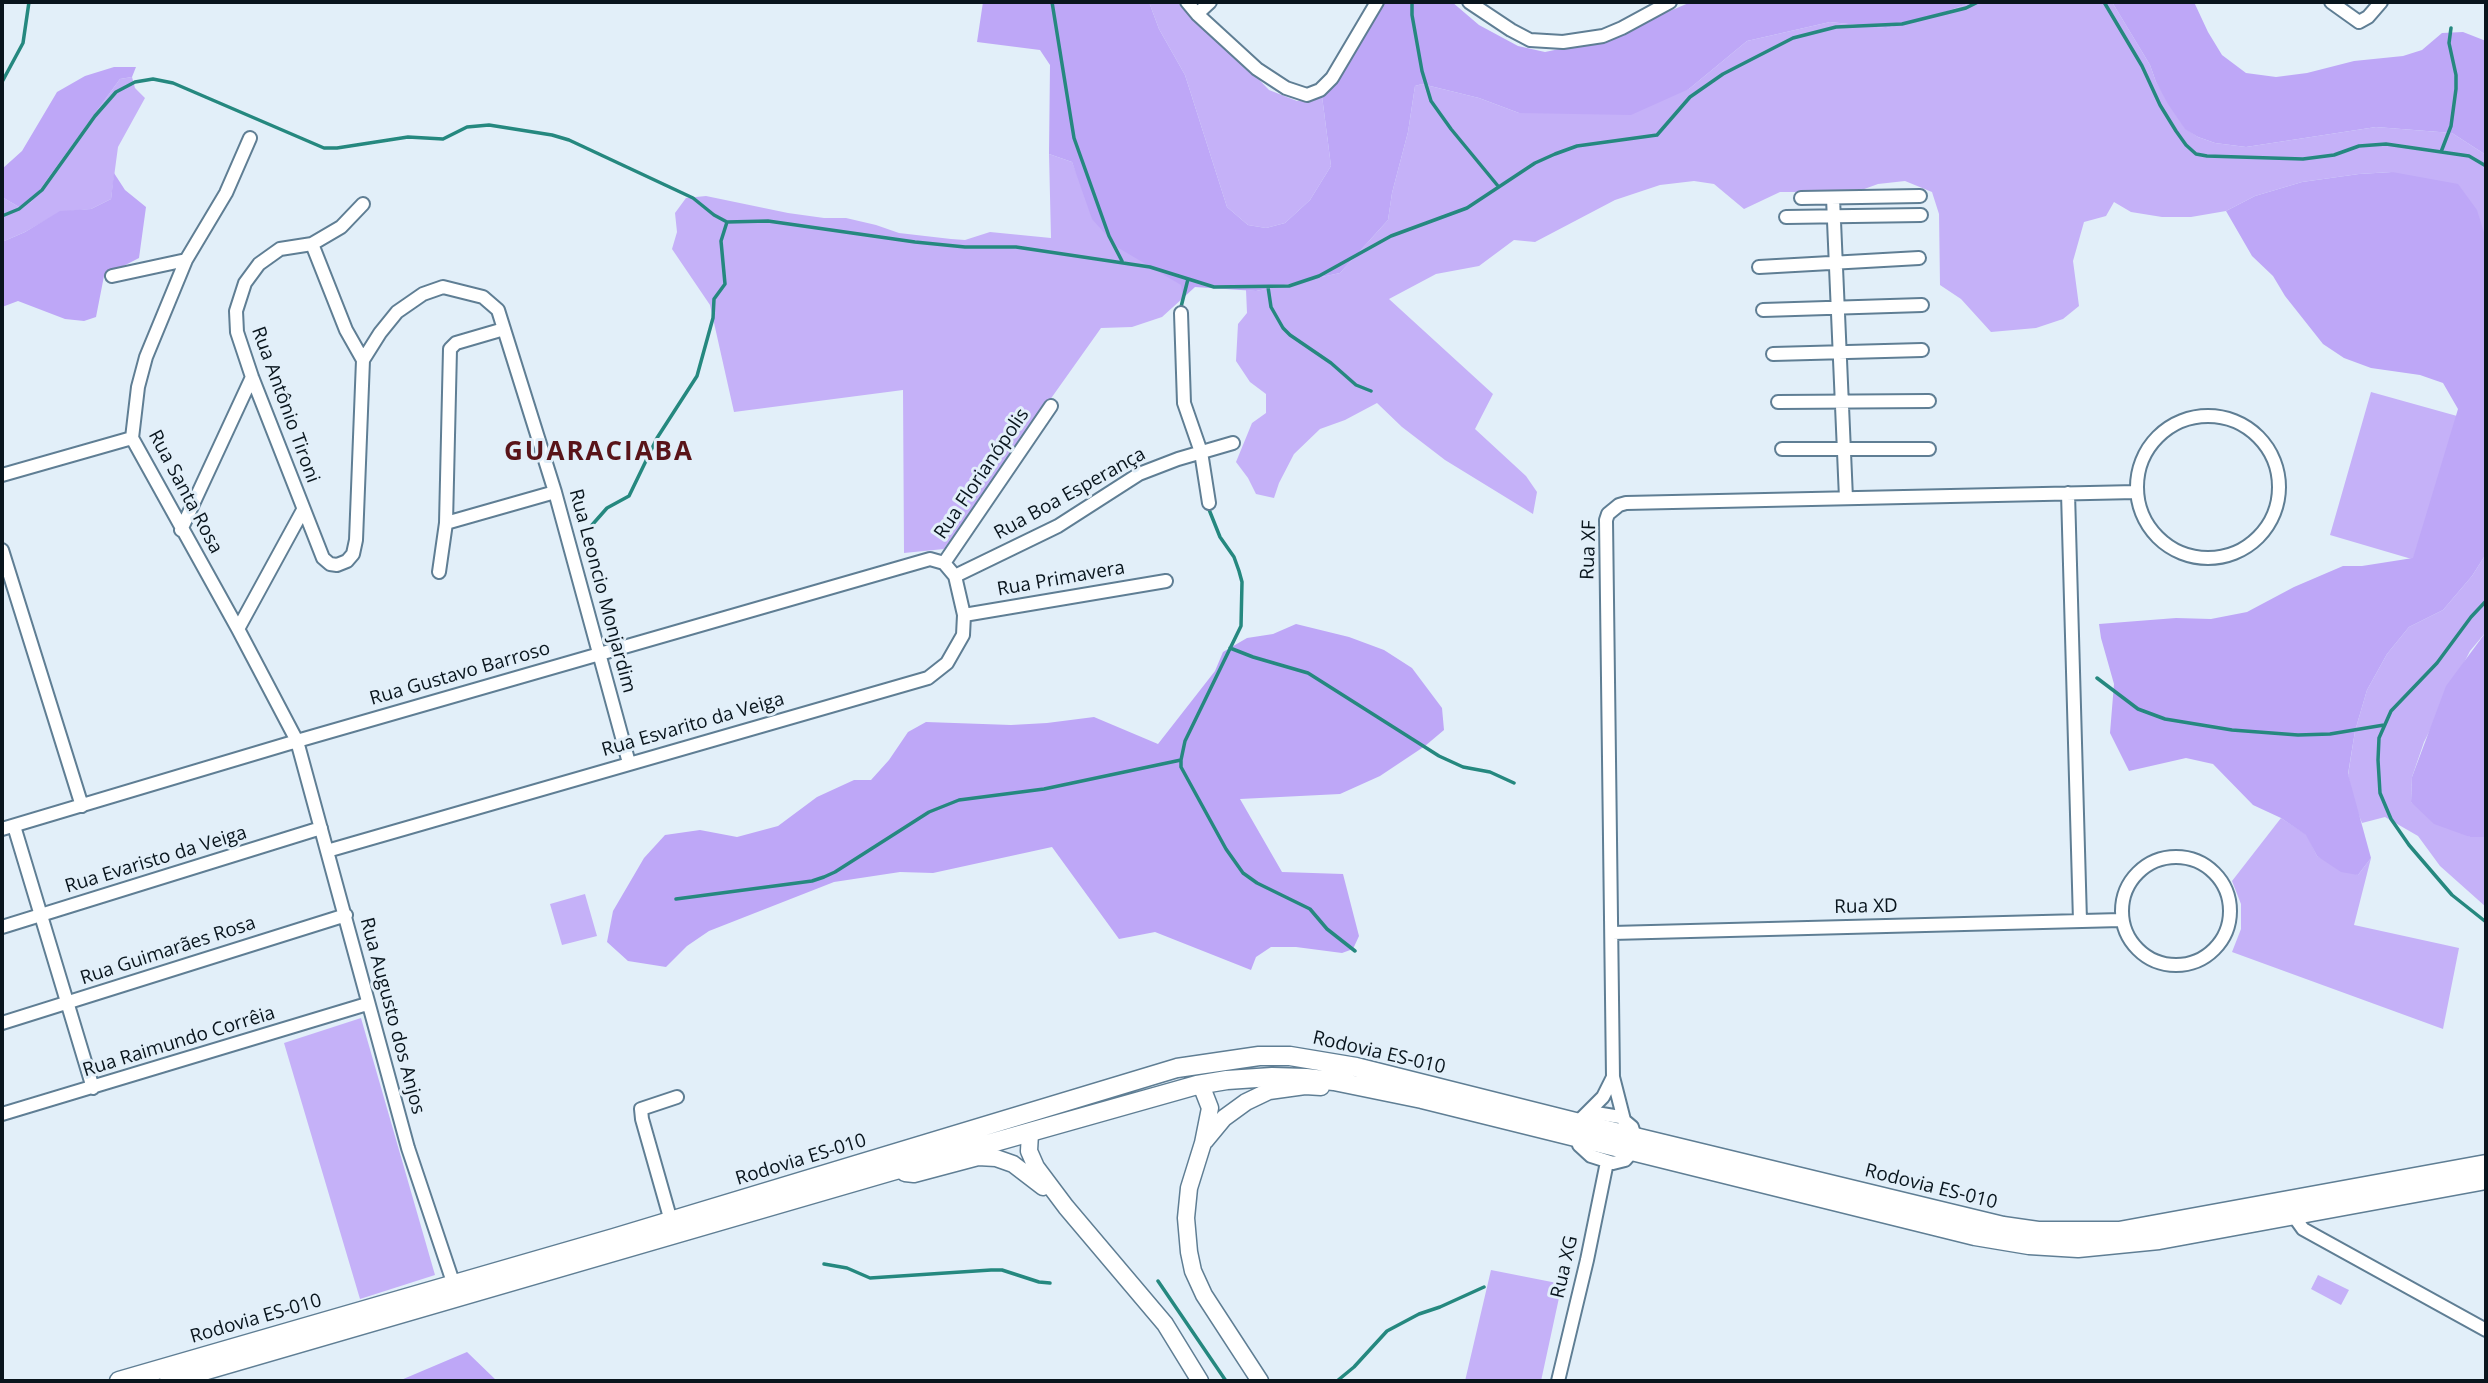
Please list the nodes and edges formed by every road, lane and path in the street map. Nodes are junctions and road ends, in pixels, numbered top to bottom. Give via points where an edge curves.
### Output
1 (1187, 2) edge
2 (1210, 2) edge
3 (1377, 2) edge
4 (1469, 2) edge
5 (1670, 2) edge
6 (2331, 2) edge
7 (2381, 2) edge
8 (1488, 8) edge
9 (1197, 14) junction
10 (250, 138) dead end
11 (1920, 195) dead end
12 (1801, 198) dead end
13 (1833, 198) junction
14 (363, 204) dead end
15 (1921, 215) dead end
16 (1833, 216) junction
17 (1786, 217) dead end
18 (312, 244) junction
19 (1919, 258) dead end
20 (186, 260) junction
21 (1835, 262) junction
22 (1759, 267) dead end
23 (112, 276) dead end
24 (1922, 305) dead end
25 (1836, 308) junction
26 (1763, 310) dead end
27 (1181, 313) dead end
28 (504, 329) junction
29 (1922, 350) dead end
30 (1838, 353) junction
31 (1773, 355) dead end
32 (363, 360) junction
33 (252, 377) junction
34 (1841, 401) junction
35 (1928, 401) dead end
36 (1778, 402) dead end
37 (1051, 406) dead end
38 (132, 438) junction
39 (1233, 443) dead end
40 (1843, 448) junction
41 (1782, 449) dead end
42 (1929, 449) dead end
43 (1201, 452) junction
44 (2, 475) edge
45 (555, 492) junction
46 (2136, 492) junction
47 (2068, 493) junction
48 (1846, 498) junction
49 (1209, 503) dead end
50 (303, 510) junction
51 (446, 523) junction
52 (181, 530) junction
53 (2, 550) edge
54 (944, 563) junction
55 (439, 572) dead end
56 (955, 576) junction
57 (1166, 581) dead end
58 (964, 615) junction
59 (238, 629) junction
60 (600, 654) junction
61 (297, 741) junction
62 (629, 763) junction
63 (82, 806) junction
64 (8, 828) edge
65 (321, 828) junction
66 (327, 851) junction
67 (346, 915) junction
68 (41, 916) junction
69 (2121, 920) junction
70 (2080, 921) junction
71 (2, 927) edge
72 (1612, 933) junction
73 (68, 1004) junction
74 (367, 1004) junction
75 (2, 1023) edge
76 (1177, 1068) junction
77 (1613, 1077) junction
78 (1197, 1085) junction
79 (93, 1088) junction
80 (677, 1097) dead end
81 (1422, 1099) junction
82 (1049, 1107) junction
83 (2, 1114) edge
84 (1624, 1120) junction
85 (1582, 1125) junction
86 (1030, 1133) junction
87 (1203, 1143) junction
88 (1633, 1145) junction
89 (1607, 1161) junction
90 (2486, 1164) edge
91 (892, 1171) junction
92 (2486, 1180) edge
93 (1066, 1207) junction
94 (2293, 1215) junction
95 (671, 1221) junction
96 (458, 1290) junction
97 (2486, 1330) edge
98 (119, 1381) edge
99 (169, 1381) edge
100 (1200, 1381) edge
101 (1260, 1381) edge
102 (1558, 1381) edge

1 - 9 street
2 - 9 street
3 - 9 street via 1332,78 1307,95 1257,69
4 - 8 street
5 - 8 street via 1612,32 1563,42 1530,40
6 - 7 street via 2359,22
10 - 20 street, Rua Santa Rosa via 226,193
11 - 13 street
12 - 13 street
13 - 16 street
14 - 18 street, Rua Antônio Tironi via 341,227
15 - 16 street
16 - 17 street
16 - 21 street
18 - 32 street
18 - 33 street, Rua Antônio Tironi via 280,249 259,264 245,283 236,311 237,332
19 - 21 street
20 - 23 street
20 - 38 street, Rua Santa Rosa via 146,357
21 - 22 street
21 - 25 street
24 - 25 street
25 - 26 street
25 - 30 street
27 - 43 street via 1184,402
28 - 32 street, Rua Leoncio Monjardim via 498,310 483,297 443,287 397,312
28 - 45 street, Rua Leoncio Monjardim
28 - 51 street via 456,343 450,349
29 - 30 street
30 - 31 street
30 - 34 street
32 - 50 street, Rua Antônio Tironi via 356,540 347,561 337,565 323,558
33 - 50 street, Rua Antônio Tironi
33 - 52 street
34 - 35 street
34 - 36 street
34 - 40 street
37 - 54 street, Rua Florianópolis
38 - 44 street
38 - 52 street, Rua Santa Rosa
39 - 43 street, Rua Boa Esperança
40 - 41 street
40 - 42 street
40 - 48 street
43 - 49 street
43 - 56 street, Rua Boa Esperança via 1117,486 1058,526
45 - 51 street
45 - 60 street, Rua Leoncio Monjardim
46 - 46 street via 2140,511 2162,542 2198,558 2217,558 2253,542 2271,519 2279,492 2272,454 2260,438 2227,418 2208,415 2188,418 2155,438 2137,472
46 - 47 street, Rua XF
47 - 48 street, Rua XF
47 - 70 street
48 - 72 street, Rua XF via 1626,503 1608,514
50 - 59 street
51 - 55 street
52 - 59 street, Rua Santa Rosa
53 - 63 street
54 - 56 street, Rua Esvarito da Veiga
54 - 60 street, Rua Gustavo Barroso via 930,559
56 - 58 street, Rua Esvarito da Veiga
57 - 58 street, Rua Primavera
58 - 62 street, Rua Esvarito da Veiga via 958,646 928,678
59 - 61 street, Rua Santa Rosa
60 - 61 street, Rua Gustavo Barroso
60 - 62 street, Rua Leoncio Monjardim
61 - 63 street, Rua Gustavo Barroso
61 - 65 street, Rua Augusto dos Anjos
62 - 66 street, Rua Esvarito da Veiga
63 - 64 street, Rua Gustavo Barroso
64 - 68 street
65 - 66 street, Rua Augusto dos Anjos
65 - 68 street, Rua Evaristo da Veiga
66 - 67 street, Rua Augusto dos Anjos
67 - 73 street, Rua Guimarães Rosa
67 - 74 street, Rua Augusto dos Anjos
68 - 71 street, Rua Evaristo da Veiga
68 - 73 street
69 - 69 street via 2131,942 2149,959 2172,966 2196,962 2216,948 2229,927 2230,902 2221,880 2203,863 2179,856 2155,860 2135,874 2123,895
69 - 70 street, Rua XD
70 - 72 street, Rua XD
72 - 77 street, Rua XF
73 - 75 street, Rua Guimarães Rosa
73 - 79 street
74 - 79 street, Rua Raimundo Corrêia
74 - 96 street, Rua Augusto dos Anjos via 408,1148
76 - 78 main road
76 - 82 main road, Rodovia ES-010
76 - 85 main road, Rodovia ES-010 via 1259,1056 1328,1061
77 - 84 street, Rua XF
77 - 85 street
78 - 81 main road, Rodovia ES-010 via 1306,1078
78 - 86 main road, Rodovia ES-010
78 - 87 street via 1210,1108
79 - 83 street, Rua Raimundo Corrêia
80 - 95 street via 641,1109
81 - 85 main road, Rodovia ES-010
81 - 87 street via 1407,1104 1305,1086 1269,1091 1224,1118
82 - 86 main road
82 - 95 main road, Rodovia ES-010
84 - 85 street
84 - 88 street, Rua XF via 1632,1127
85 - 88 main road, Rodovia ES-010
85 - 89 street via 1584,1152
86 - 91 main road, Rodovia ES-010
86 - 93 street via 1029,1151 1036,1167
87 - 101 street via 1189,1188 1188,1252 1204,1295
88 - 89 street via 1625,1160
88 - 90 main road, Rodovia ES-010 via 2038,1231 2119,1231
88 - 94 main road, Rodovia ES-010 via 1975,1236 2029,1245 2110,1246
89 - 102 street, Rua XG
91 - 93 street via 914,1174 978,1157 996,1158 1032,1177
91 - 96 main road, Rodovia ES-010
92 - 94 main road, Rodovia ES-010
93 - 100 street via 1165,1324
94 - 97 street via 2303,1229
95 - 96 main road, Rodovia ES-010
96 - 98 main road, Rodovia ES-010
96 - 99 main road, Rodovia ES-010

